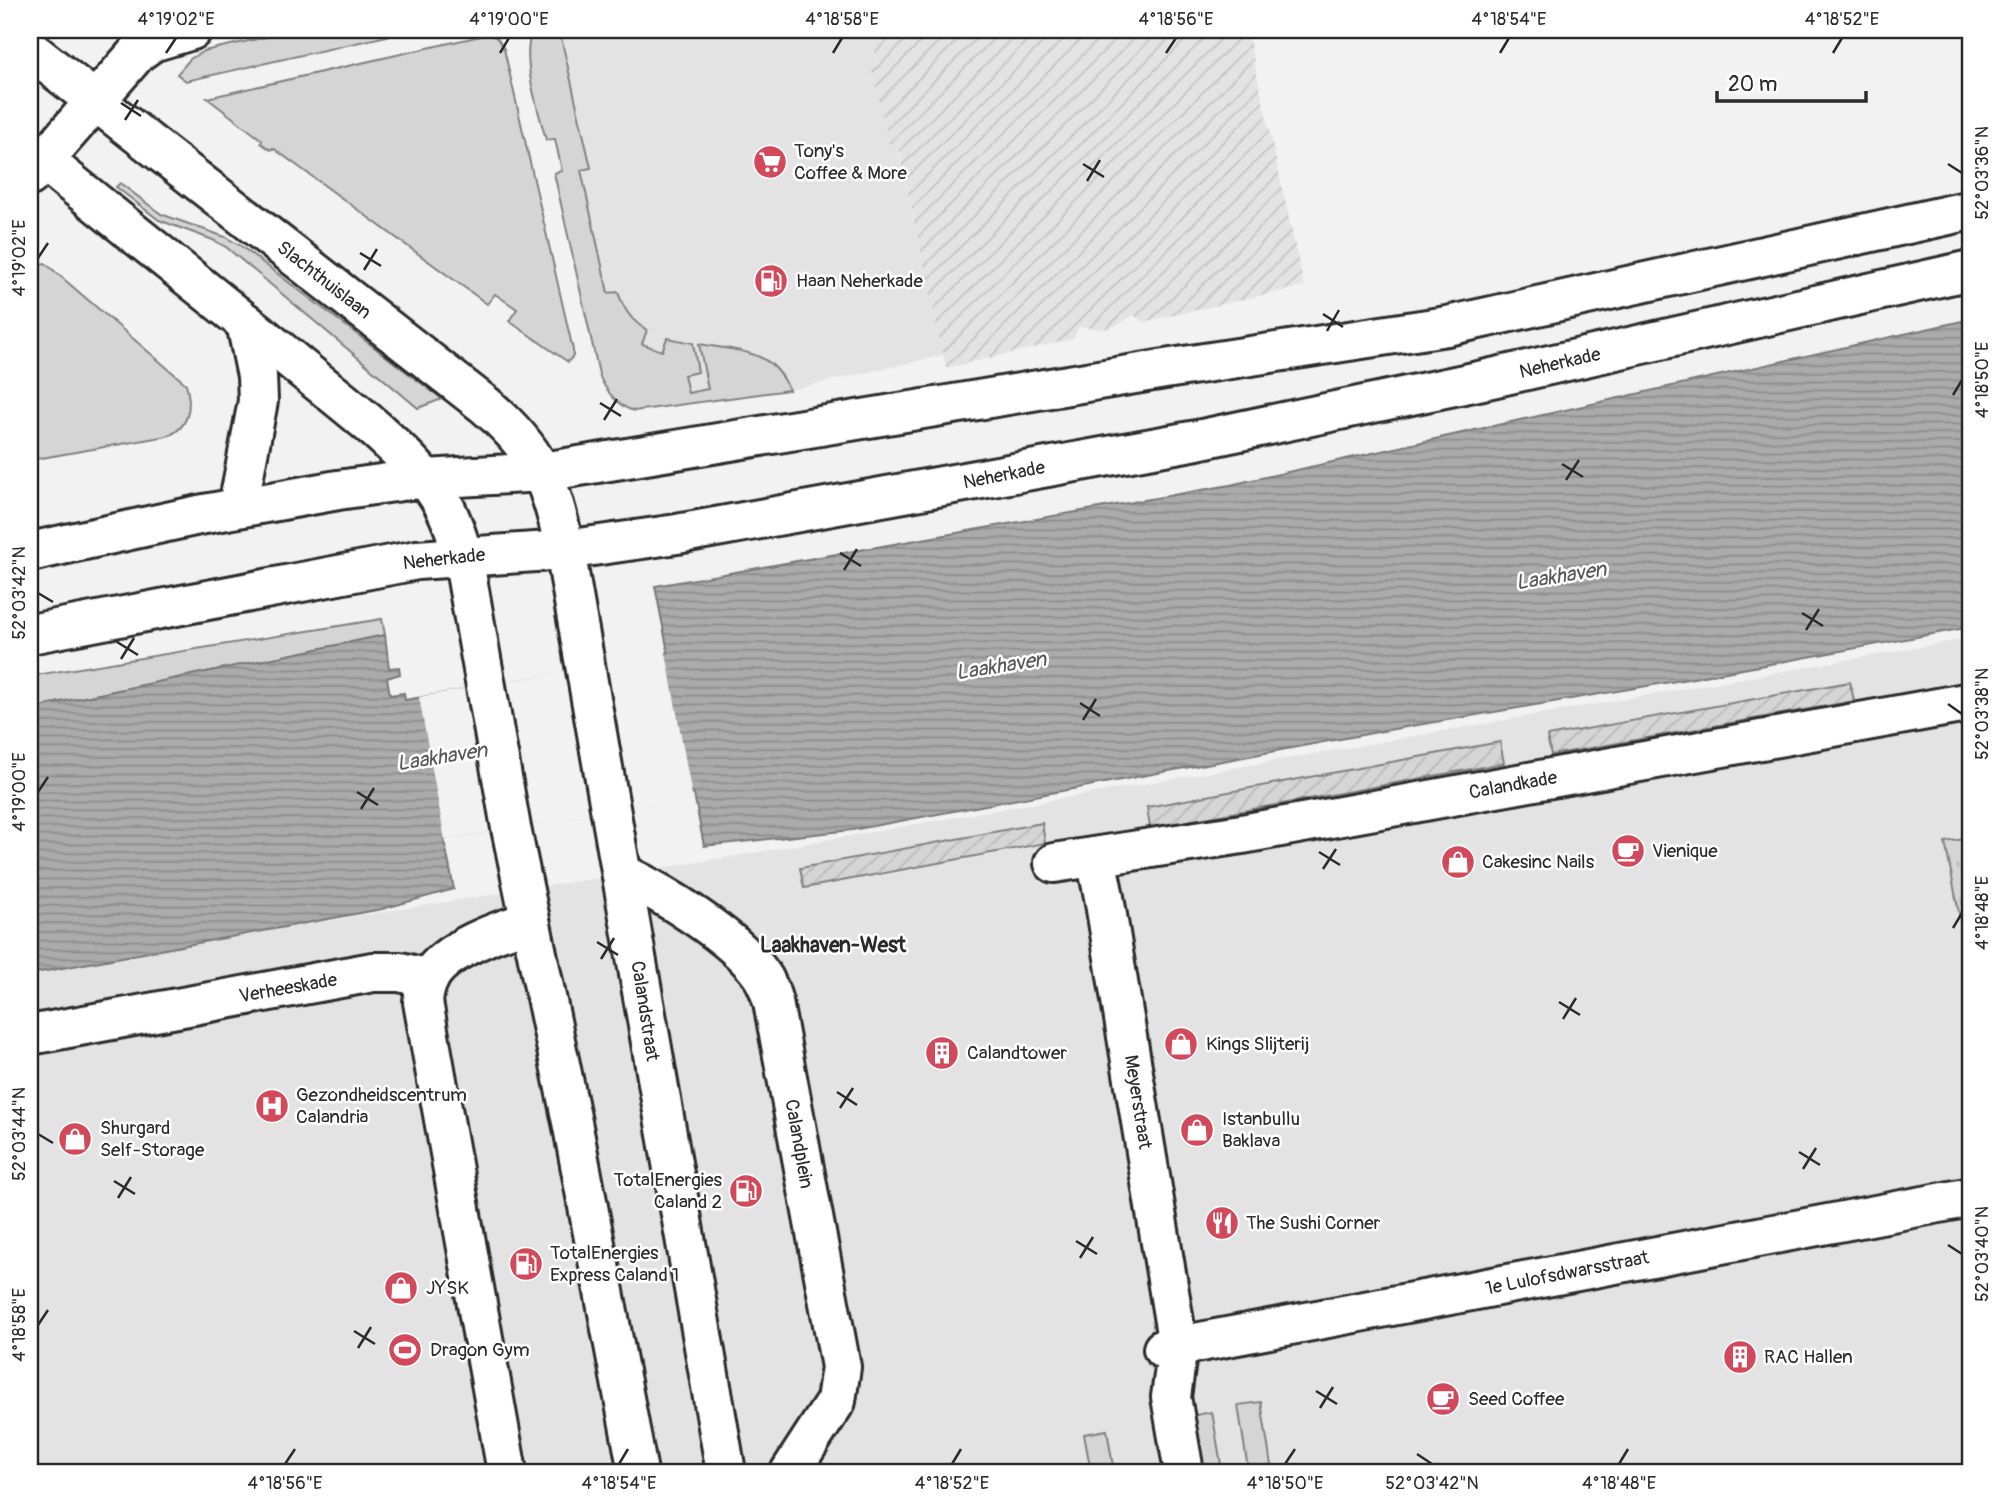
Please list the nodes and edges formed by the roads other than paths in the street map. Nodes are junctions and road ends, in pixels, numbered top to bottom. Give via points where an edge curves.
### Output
1 (192, 30) edge
2 (30, 50) edge
3 (94, 100) junction
4 (34, 162) edge
5 (1971, 209) edge
6 (1971, 270) edge
7 (246, 323) junction
8 (543, 472) junction
9 (426, 480) junction
10 (238, 507) junction
11 (565, 550) junction
12 (30, 552) edge
13 (463, 556) junction
14 (30, 634) edge
15 (1971, 702) edge
16 (1096, 858) junction
17 (1054, 863) dead end
18 (623, 874) junction
19 (529, 922) junction
20 (429, 979) junction
21 (30, 1035) edge
22 (1971, 1198) edge
23 (1171, 1348) junction
24 (507, 1472) edge
25 (638, 1472) edge
26 (726, 1472) edge
27 (790, 1472) edge
28 (1184, 1472) edge

1 - 3 main road via 152,42
2 - 3 main road, Slachthuislaan
3 - 4 main road
3 - 8 main road, Slachthuislaan via 485,405 519,437
4 - 7 main road
5 - 8 main road via 1447,326
6 - 11 main road, Neherkade via 1197,440 702,530
7 - 9 main road via 388,441
7 - 10 main road via 258,401
8 - 9 main road
8 - 11 main road, Slachthuislaan
9 - 10 main road
9 - 13 main road via 449,515
10 - 12 main road
11 - 13 main road, Neherkade
11 - 18 main road, Calandstraat
13 - 14 main road, Neherkade via 417,560
13 - 19 main road
15 - 16 main road, Calandkade
16 - 17 main road, Calandkade
16 - 23 main road, Meyerstraat
18 - 26 main road, Calandstraat
18 - 27 main road, Calandplein via 670,900 735,947 761,973 773,1002 841,1367 836,1401
19 - 20 main road via 472,944
19 - 25 main road
20 - 21 main road, Verheeskade via 373,972
20 - 24 main road via 424,1008
22 - 23 main road, 1e Lulofsdwarsstraat
23 - 28 main road, Meyerstraat via 1171,1397

